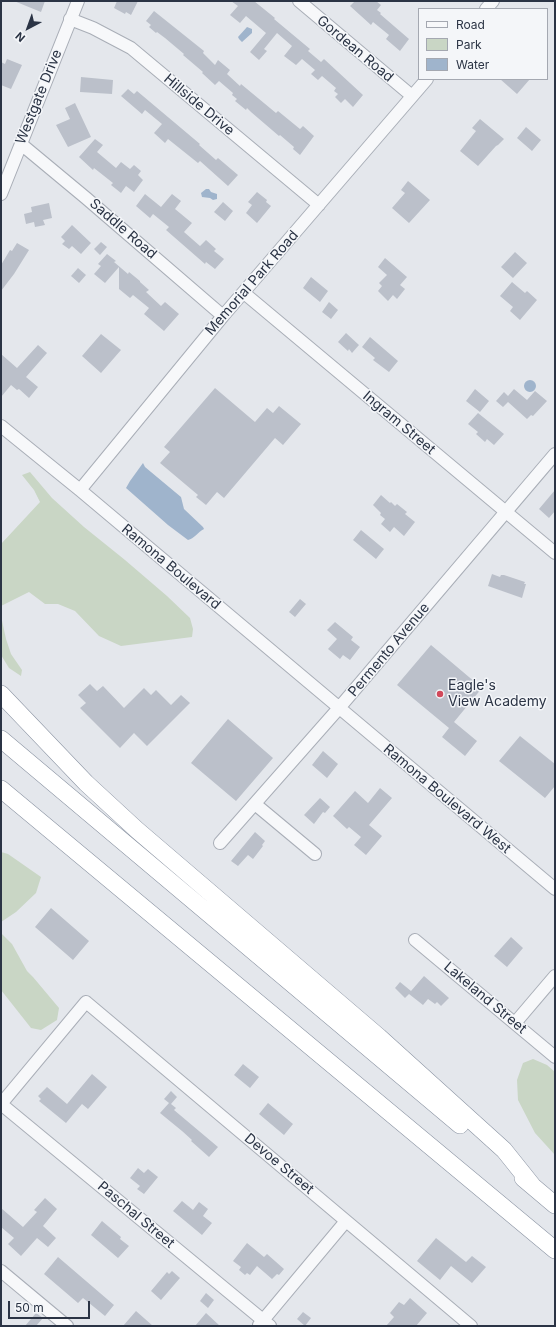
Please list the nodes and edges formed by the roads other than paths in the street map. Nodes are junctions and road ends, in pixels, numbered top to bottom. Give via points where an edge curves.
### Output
1 (78, 1) edge
2 (299, 1) edge
3 (70, 19) junction
4 (426, 80) edge
5 (412, 96) junction
6 (21, 144) junction
7 (1, 194) edge
8 (319, 205) junction
9 (244, 293) junction
10 (223, 316) junction
11 (1, 426) edge
12 (555, 454) edge
13 (80, 490) junction
14 (505, 512) junction
15 (555, 553) edge
16 (1, 694) edge
17 (339, 708) junction
18 (1, 739) edge
19 (1, 790) edge
20 (255, 804) junction
21 (220, 843) dead end
22 (315, 854) dead end
23 (555, 889) edge
24 (415, 940) dead end
25 (555, 976) edge
26 (514, 1023) junction
27 (555, 1057) edge
28 (1, 1104) edge
29 (532, 1185) junction
30 (555, 1205) edge
31 (346, 1221) junction
32 (555, 1250) edge
33 (1, 1271) edge
34 (264, 1324) edge
35 (67, 1326) edge
36 (471, 1326) edge

1 - 3 street, Westgate Drive
2 - 5 street, Gordean Road
3 - 6 street, Westgate Drive
3 - 8 street, Hillside Drive via 131,48
4 - 5 street, Memorial Park Road
5 - 8 street, Memorial Park Road
6 - 7 street, Westgate Drive
6 - 10 street, Saddle Road
8 - 9 street, Memorial Park Road
9 - 10 street, Memorial Park Road
9 - 14 street, Ingram Street
10 - 13 street, Memorial Park Road
11 - 13 street, Ramona Boulevard
12 - 14 street, Permento Avenue
13 - 17 street, Ramona Boulevard
14 - 15 street, Ingram Street
14 - 17 street, Permento Avenue
16 - 29 highway via 114,809 379,1037 504,1150
17 - 20 street, Permento Avenue
17 - 23 street, Ramona Boulevard West
18 - 29 highway
19 - 32 highway
20 - 21 street, Permento Avenue
20 - 22 street
24 - 26 street, Lakeland Street
25 - 26 street
26 - 27 street, Lakeland Street
28 - 31 street, Devoe Street via 86,1002
28 - 34 street, Paschal Street
29 - 30 highway
31 - 34 street
31 - 36 street, Devoe Street
33 - 35 street

